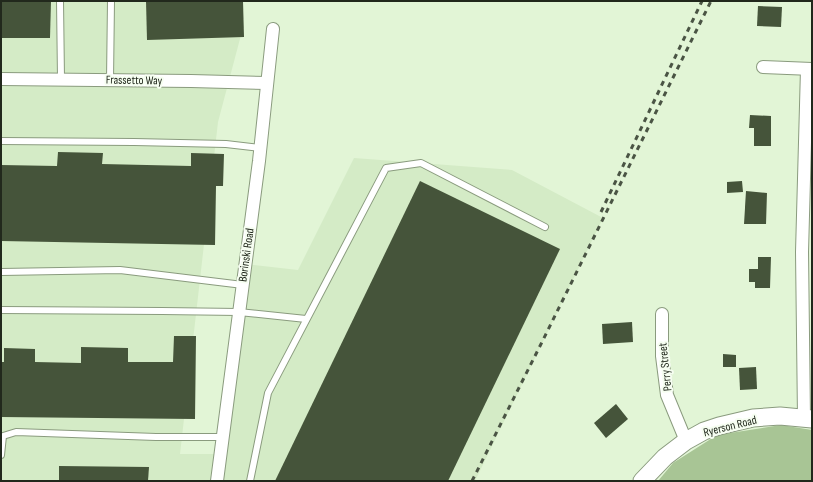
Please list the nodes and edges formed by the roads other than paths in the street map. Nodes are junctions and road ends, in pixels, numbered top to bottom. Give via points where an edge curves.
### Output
1 (60, 1) edge
2 (111, 1) edge
3 (273, 29) dead end
4 (763, 67) dead end
5 (809, 69) edge
6 (1, 79) edge
7 (61, 79) junction
8 (110, 80) junction
9 (267, 83) junction
10 (1, 141) edge
11 (260, 148) junction
12 (544, 227) dead end
13 (1, 272) edge
14 (243, 285) junction
15 (1, 310) edge
16 (239, 312) junction
17 (662, 314) dead end
18 (306, 319) junction
19 (808, 418) edge
20 (223, 437) junction
21 (686, 441) junction
22 (1, 455) edge
23 (217, 481) edge
24 (250, 481) edge
25 (642, 481) edge

1 - 7 lane
2 - 8 lane
3 - 9 street, Borinski Road
4 - 5 street
5 - 19 street via 802,252
6 - 7 street, Frassetto Way
7 - 8 street, Frassetto Way
8 - 9 street, Frassetto Way
9 - 11 street, Borinski Road
10 - 11 lane via 226,144
11 - 14 street, Borinski Road
12 - 18 lane via 421,163 386,168
13 - 14 lane via 120,270
14 - 16 street, Borinski Road
15 - 16 lane
16 - 18 lane
16 - 20 street, Borinski Road
17 - 21 street, Perry Street via 662,356 666,395
18 - 24 lane via 268,393
19 - 21 street, Ryerson Road via 753,418 704,431
20 - 22 lane via 16,432 3,436
20 - 23 street, Borinski Road
21 - 25 street, Ryerson Road via 665,457

